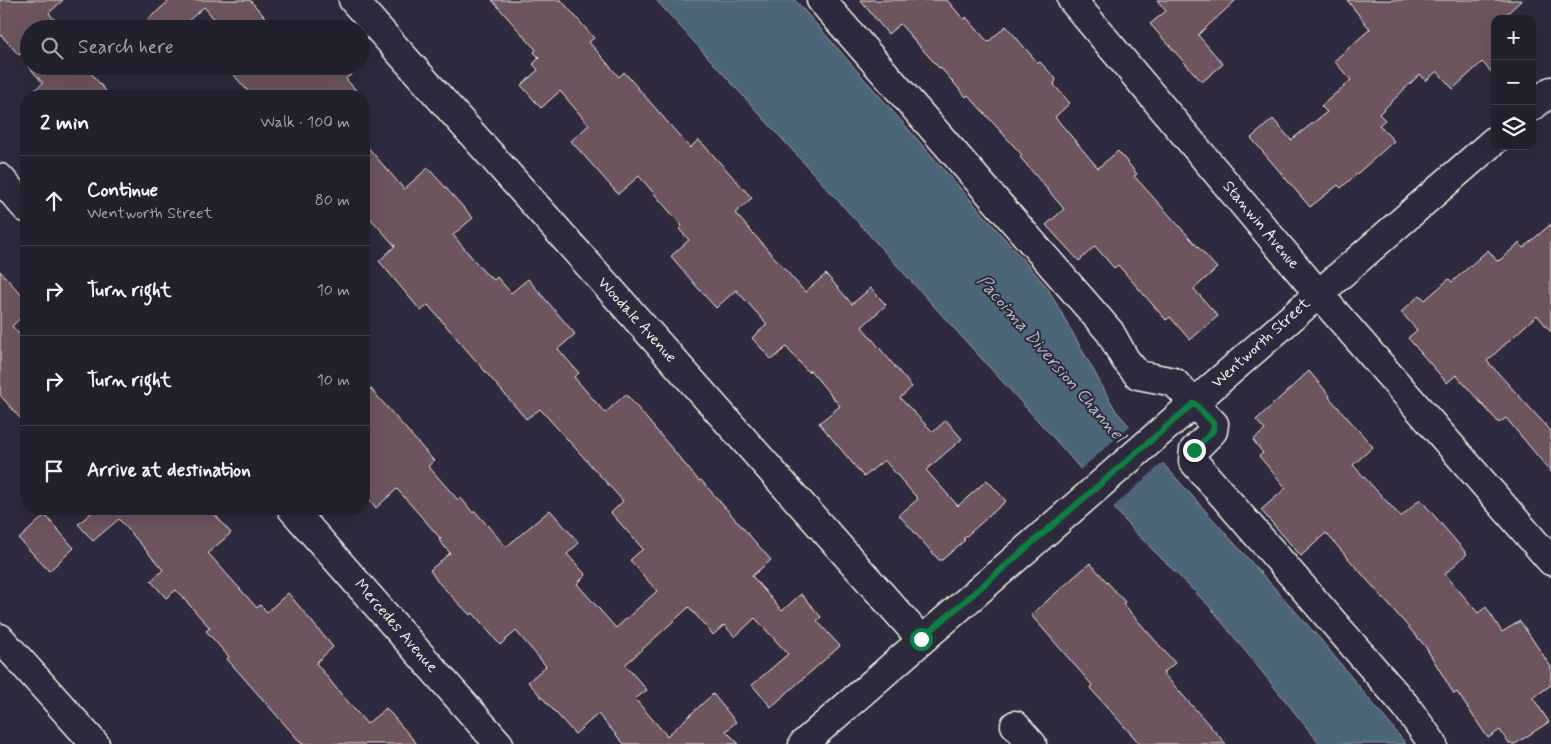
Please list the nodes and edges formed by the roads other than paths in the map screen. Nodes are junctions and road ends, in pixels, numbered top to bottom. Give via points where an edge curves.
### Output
1 (353, 0) edge
2 (821, 0) edge
3 (1072, 0) edge
4 (1551, 90) edge
5 (1534, 105) edge
6 (1491, 143) edge
7 (0, 178) edge
8 (20, 201) edge
9 (1317, 292) junction
10 (1191, 406) junction
11 (297, 515) edge
12 (1551, 561) edge
13 (0, 638) edge
14 (921, 639) junction
15 (94, 744) edge
16 (499, 744) edge
17 (803, 744) edge
18 (1433, 744) edge

1 - 14 street, Woodale Avenue
2 - 10 street via 1110,332 1138,375 1174,382
3 - 9 street, Stanwin Avenue
4 - 5 street
6 - 9 street, Wentworth Street
7 - 8 street
9 - 10 street, Wentworth Street
9 - 12 street, Stanwin Avenue
10 - 14 street, Wentworth Street
10 - 18 street via 1214,424 1213,431 1194,450 1193,461 1405,705
11 - 16 street, Mercedes Avenue
13 - 15 street
14 - 17 street, Wentworth Street

